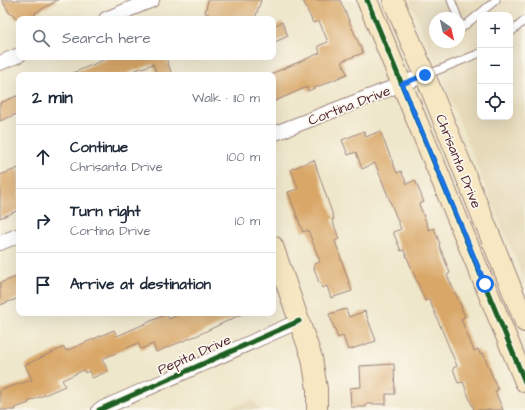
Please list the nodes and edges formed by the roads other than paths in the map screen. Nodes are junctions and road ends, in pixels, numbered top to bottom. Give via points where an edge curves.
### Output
1 (152, 0) edge
2 (367, 0) edge
3 (393, 0) edge
4 (451, 0) edge
5 (496, 0) edge
6 (456, 12) edge
7 (113, 16) edge
8 (525, 20) edge
9 (465, 26) edge
10 (513, 30) edge
11 (477, 54) edge
12 (16, 56) edge
13 (0, 63) edge
14 (425, 75) junction
15 (402, 84) junction
16 (276, 133) edge
17 (16, 237) edge
18 (0, 243) edge
19 (276, 255) edge
20 (299, 321) junction
21 (525, 322) edge
22 (525, 382) edge
23 (99, 410) edge
24 (317, 410) edge

1 - 7 street
2 - 15 street, Chrisanta Drive
3 - 14 street, Chrisanta Drive
4 - 6 lane
5 - 9 lane
8 - 10 lane
11 - 14 lane
12 - 13 street
14 - 15 street, Cortina Drive
14 - 21 street, Chrisanta Drive
15 - 16 street, Cortina Drive
15 - 22 street, Chrisanta Drive
17 - 18 street
19 - 20 street
20 - 23 street, Pepita Drive
20 - 24 street via 312,358 317,389

